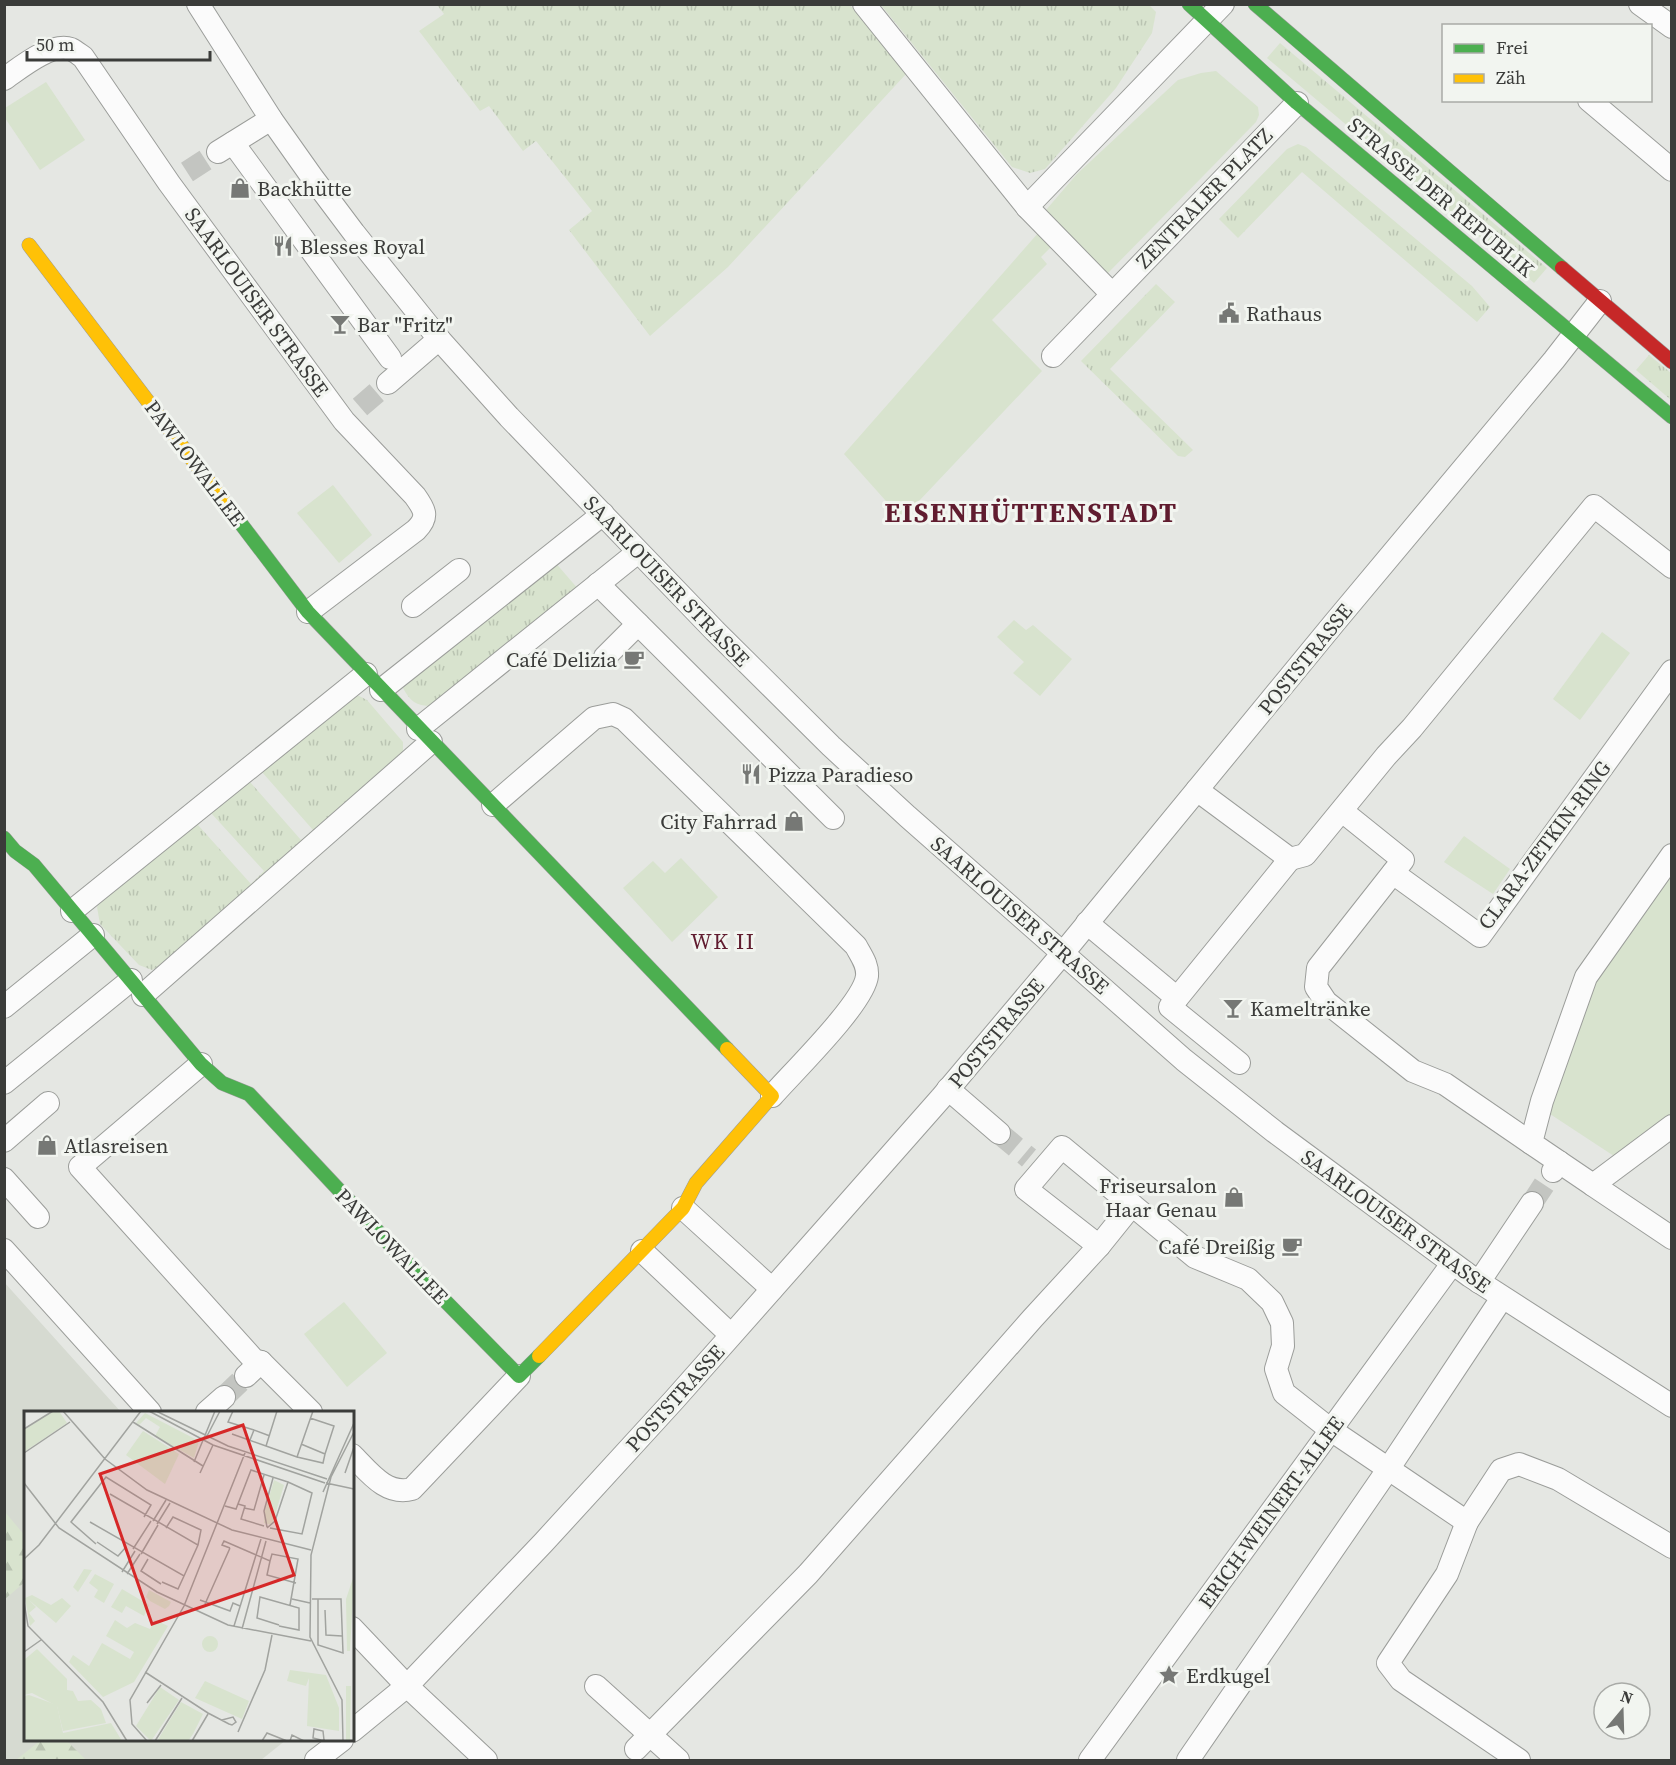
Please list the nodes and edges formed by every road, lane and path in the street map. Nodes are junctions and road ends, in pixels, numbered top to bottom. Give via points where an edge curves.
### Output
1 (198, 4) edge
2 (864, 4) edge
3 (1189, 4) edge
4 (1223, 4) edge
5 (1255, 4) edge
6 (1641, 4) edge
7 (1206, 22) junction
8 (1671, 27) edge
9 (4, 79) edge
10 (1591, 102) edge
11 (1297, 103) junction
12 (271, 119) junction
13 (1671, 170) edge
14 (1027, 207) junction
15 (29, 245) dead end
16 (1112, 294) junction
17 (1600, 301) junction
18 (1574, 336) junction
19 (439, 339) junction
20 (1053, 356) dead end
21 (390, 358) dead end
22 (1671, 362) edge
23 (388, 383) tunnel mouth
24 (1671, 417) edge
25 (603, 514) junction
26 (638, 552) junction
27 (1671, 567) edge
28 (459, 570) dead end
29 (598, 584) junction
30 (413, 606) dead end
31 (308, 612) junction
32 (638, 624) junction
33 (604, 657) dead end
34 (1671, 671) edge
35 (374, 682) junction
36 (424, 736) junction
37 (1197, 790) junction
38 (493, 805) junction
39 (1342, 811) junction
40 (832, 818) dead end
41 (8, 849) edge
42 (1671, 855) edge
43 (1290, 859) junction
44 (1393, 873) junction
45 (72, 911) junction
46 (1087, 923) junction
47 (93, 935) junction
48 (1063, 953) junction
49 (137, 987) junction
50 (1177, 998) junction
51 (4, 1007) edge
52 (1239, 1063) dead end
53 (201, 1064) junction
54 (4, 1083) edge
55 (948, 1089) junction
56 (772, 1096) junction
57 (48, 1103) dead end
58 (1671, 1126) edge
59 (999, 1133) tunnel mouth
60 (4, 1141) edge
61 (1531, 1143) junction
62 (4, 1179) edge
63 (1593, 1185) junction
64 (1532, 1203) tunnel mouth
65 (1132, 1205) junction
66 (682, 1208) junction
67 (38, 1217) dead end
68 (1671, 1238) edge
69 (1099, 1246) junction
70 (4, 1250) edge
71 (642, 1251) junction
72 (1452, 1264) junction
73 (1479, 1282) junction
74 (772, 1289) junction
75 (1502, 1298) junction
76 (731, 1335) junction
77 (519, 1376) junction
78 (224, 1397) tunnel mouth
79 (1671, 1406) edge
80 (148, 1411) edge
81 (209, 1411) edge
82 (307, 1411) edge
83 (1331, 1430) junction
84 (354, 1457) edge
85 (1389, 1468) junction
86 (1467, 1522) junction
87 (1671, 1547) edge
88 (354, 1630) edge
89 (407, 1686) junction
90 (596, 1686) dead end
91 (354, 1729) edge
92 (341, 1741) edge
93 (643, 1743) junction
94 (316, 1761) edge
95 (486, 1761) edge
96 (678, 1761) edge
97 (1090, 1761) edge
98 (1188, 1761) edge
99 (1519, 1761) edge

1 - 12 street, SAARLOUISER STRASSE
2 - 14 street
3 - 7 street, STRASSE DER REPUBLIK
4 - 7 street
5 - 17 street, STRASSE DER REPUBLIK
6 - 8 street
7 - 11 street, STRASSE DER REPUBLIK
7 - 14 street
9 - 31 street, SAARLOUISER STRASSE via 52,50 70,48 83,57 422,506 425,515 416,530
10 - 13 street
11 - 16 street, ZENTRALER PLATZ
11 - 18 street, STRASSE DER REPUBLIK
12 - 19 street, SAARLOUISER STRASSE via 354,233
12 - 21 street via 226,147
14 - 16 street
15 - 31 street, PAWLOWALLEE
16 - 20 street, ZENTRALER PLATZ
17 - 18 street, POSTSTRASSE
17 - 22 street, STRASSE DER REPUBLIK
18 - 24 street, STRASSE DER REPUBLIK
18 - 37 street, POSTSTRASSE
19 - 23 street
19 - 25 street, SAARLOUISER STRASSE
25 - 26 street, SAARLOUISER STRASSE
25 - 35 street
26 - 29 street
26 - 48 street, SAARLOUISER STRASSE via 827,741
27 - 39 street via 1594,506
28 - 30 street
29 - 32 street
29 - 36 street
31 - 35 street, PAWLOWALLEE
32 - 33 street
32 - 40 street
34 - 44 street, CLARA-ZETKIN-RING via 1480,936
35 - 36 street, PAWLOWALLEE
35 - 45 street
36 - 38 street, PAWLOWALLEE
36 - 49 street
37 - 43 street
37 - 46 street, POSTSTRASSE
38 - 56 street, PAWLOWALLEE
38 - 56 street via 594,718 613,714 624,719 856,946 865,961 863,991
39 - 43 street via 1305,855
39 - 44 street via 1403,860
41 - 45 street, PAWLOWALLEE via 34,865
42 - 61 street via 1586,976
43 - 50 street
44 - 61 street via 1318,968 1316,987 1326,1002 1413,1071 1445,1084
45 - 47 street, PAWLOWALLEE
46 - 48 street, POSTSTRASSE
46 - 50 street
47 - 49 street, PAWLOWALLEE
47 - 51 street
48 - 55 street, POSTSTRASSE
48 - 72 street, SAARLOUISER STRASSE via 1193,1067
49 - 53 street, PAWLOWALLEE
49 - 54 street
50 - 52 street via 1170,1007
53 - 77 street, PAWLOWALLEE via 222,1083 249,1095
53 - 82 street via 80,1167 254,1360 253,1369
55 - 59 street
55 - 74 street, POSTSTRASSE
56 - 66 street via 696,1183
57 - 60 street
58 - 63 street
61 - 63 street via 1556,1167
62 - 67 street
63 - 68 street
64 - 73 street
65 - 69 street
65 - 69 street via 1062,1147 1035,1164 1026,1189
65 - 83 street via 1196,1257 1248,1279 1272,1302 1282,1323 1283,1346 1276,1369 1284,1393
66 - 71 street
66 - 74 street
69 - 93 street via 808,1574
70 - 80 street
71 - 76 street
71 - 77 street
72 - 73 street, SAARLOUISER STRASSE
72 - 83 street, ERICH-WEINERT-ALLEE
73 - 75 street, SAARLOUISER STRASSE
74 - 76 street, POSTSTRASSE
75 - 79 street, SAARLOUISER STRASSE
75 - 85 street
76 - 89 street, POSTSTRASSE via 597,1485
77 - 84 street via 412,1489 401,1492 376,1480
78 - 81 street
83 - 85 street
83 - 97 street, ERICH-WEINERT-ALLEE
85 - 86 street
85 - 98 street
86 - 87 street via 1502,1470 1520,1464 1558,1479
86 - 99 street via 1447,1574 1388,1663 1401,1680
88 - 89 street
89 - 91 street, POSTSTRASSE
89 - 95 street
90 - 93 street
92 - 94 street
93 - 96 street

